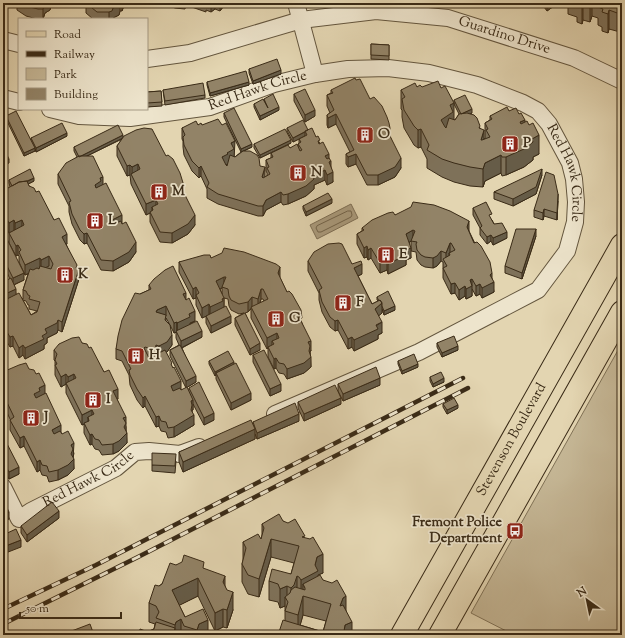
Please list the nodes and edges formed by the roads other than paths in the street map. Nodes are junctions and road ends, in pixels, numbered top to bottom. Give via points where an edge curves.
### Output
1 (296, 3) edge
2 (301, 20) junction
3 (3, 40) edge
4 (18, 44) edge
5 (148, 59) edge
6 (315, 74) junction
7 (622, 82) edge
8 (3, 98) edge
9 (18, 102) edge
10 (54, 110) edge
11 (622, 246) edge
12 (622, 312) edge
13 (264, 419) edge
14 (211, 442) edge
15 (3, 487) edge
16 (402, 635) edge
17 (440, 635) edge

1 - 2 street
2 - 5 street, Guardino Drive via 190,53
2 - 6 street
2 - 7 street, Guardino Drive via 376,11 448,18 574,58
3 - 4 street
6 - 10 street, Red Hawk Circle via 274,84 210,107 130,118 79,116
6 - 13 street, Red Hawk Circle via 348,69 388,68 430,74 477,85 538,111 549,124 570,163 576,202 575,222 567,250 538,290 419,352
8 - 9 street
11 - 16 main road, Stevenson Boulevard
12 - 17 main road
14 - 15 street, Red Hawk Circle via 180,454 149,450 134,452 116,468 31,511 19,520

